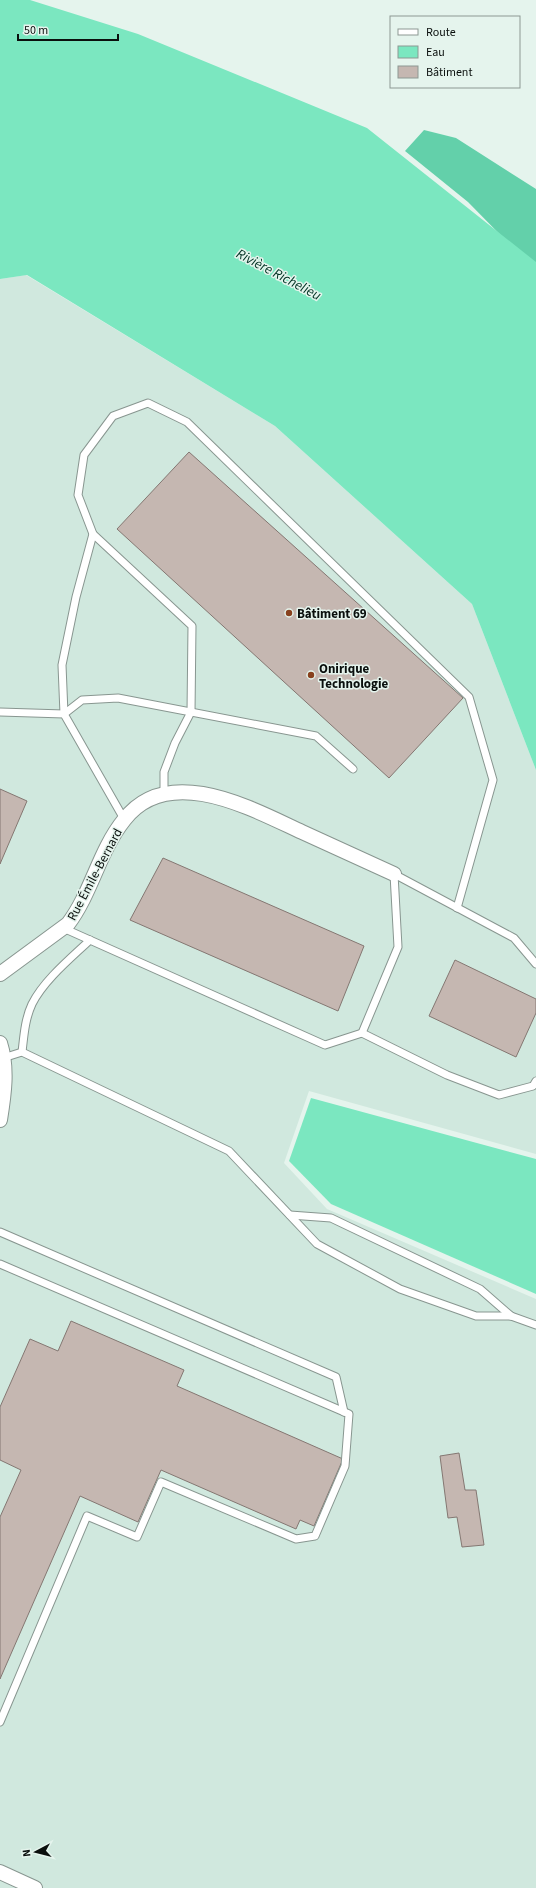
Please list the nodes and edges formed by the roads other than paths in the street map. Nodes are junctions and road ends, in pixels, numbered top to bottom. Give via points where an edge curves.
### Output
1 (93, 534) junction
2 (0, 712) edge
3 (191, 712) junction
4 (64, 714) junction
5 (353, 769) dead end
6 (164, 795) junction
7 (124, 819) junction
8 (394, 874) junction
9 (457, 908) junction
10 (63, 928) junction
11 (90, 940) junction
12 (536, 964) edge
13 (0, 974) edge
14 (362, 1033) junction
15 (0, 1043) edge
16 (22, 1052) junction
17 (3, 1058) junction
18 (536, 1081) edge
19 (0, 1120) edge
20 (290, 1215) junction
21 (0, 1232) edge
22 (0, 1264) edge
23 (511, 1316) junction
24 (536, 1325) edge
25 (344, 1412) junction
26 (0, 1722) edge
27 (0, 1872) edge
28 (35, 1888) edge

1 - 3 lane via 192,626
1 - 4 lane via 76,597 62,665
1 - 9 lane via 78,495 84,455 113,416 148,403 187,422 469,698 493,780
2 - 4 lane
3 - 4 lane via 118,698 82,700
3 - 5 lane via 316,736
3 - 6 lane via 164,772
4 - 7 lane
6 - 7 street, Rue Émile-Bernard via 135,808
6 - 8 street, Rue Émile-Bernard via 196,792 236,802
7 - 10 street, Rue Émile-Bernard via 106,849 76,914
8 - 9 lane
8 - 14 lane via 398,948
9 - 12 lane via 514,938
10 - 11 lane
10 - 13 street, Rue Émile-Bernard
11 - 14 lane via 325,1045
11 - 16 lane via 56,971 32,1004 24,1028
14 - 18 lane via 447,1075 498,1095 534,1086
15 - 17 street
16 - 17 lane
16 - 20 lane via 229,1151
17 - 19 street via 4,1097
20 - 23 lane via 331,1218 480,1289
20 - 23 lane via 317,1244 400,1289 476,1316
21 - 25 lane via 336,1377
22 - 25 lane
23 - 24 lane
25 - 26 lane via 349,1414 345,1466 315,1536 296,1539 161,1482 138,1537 87,1516
27 - 28 street

